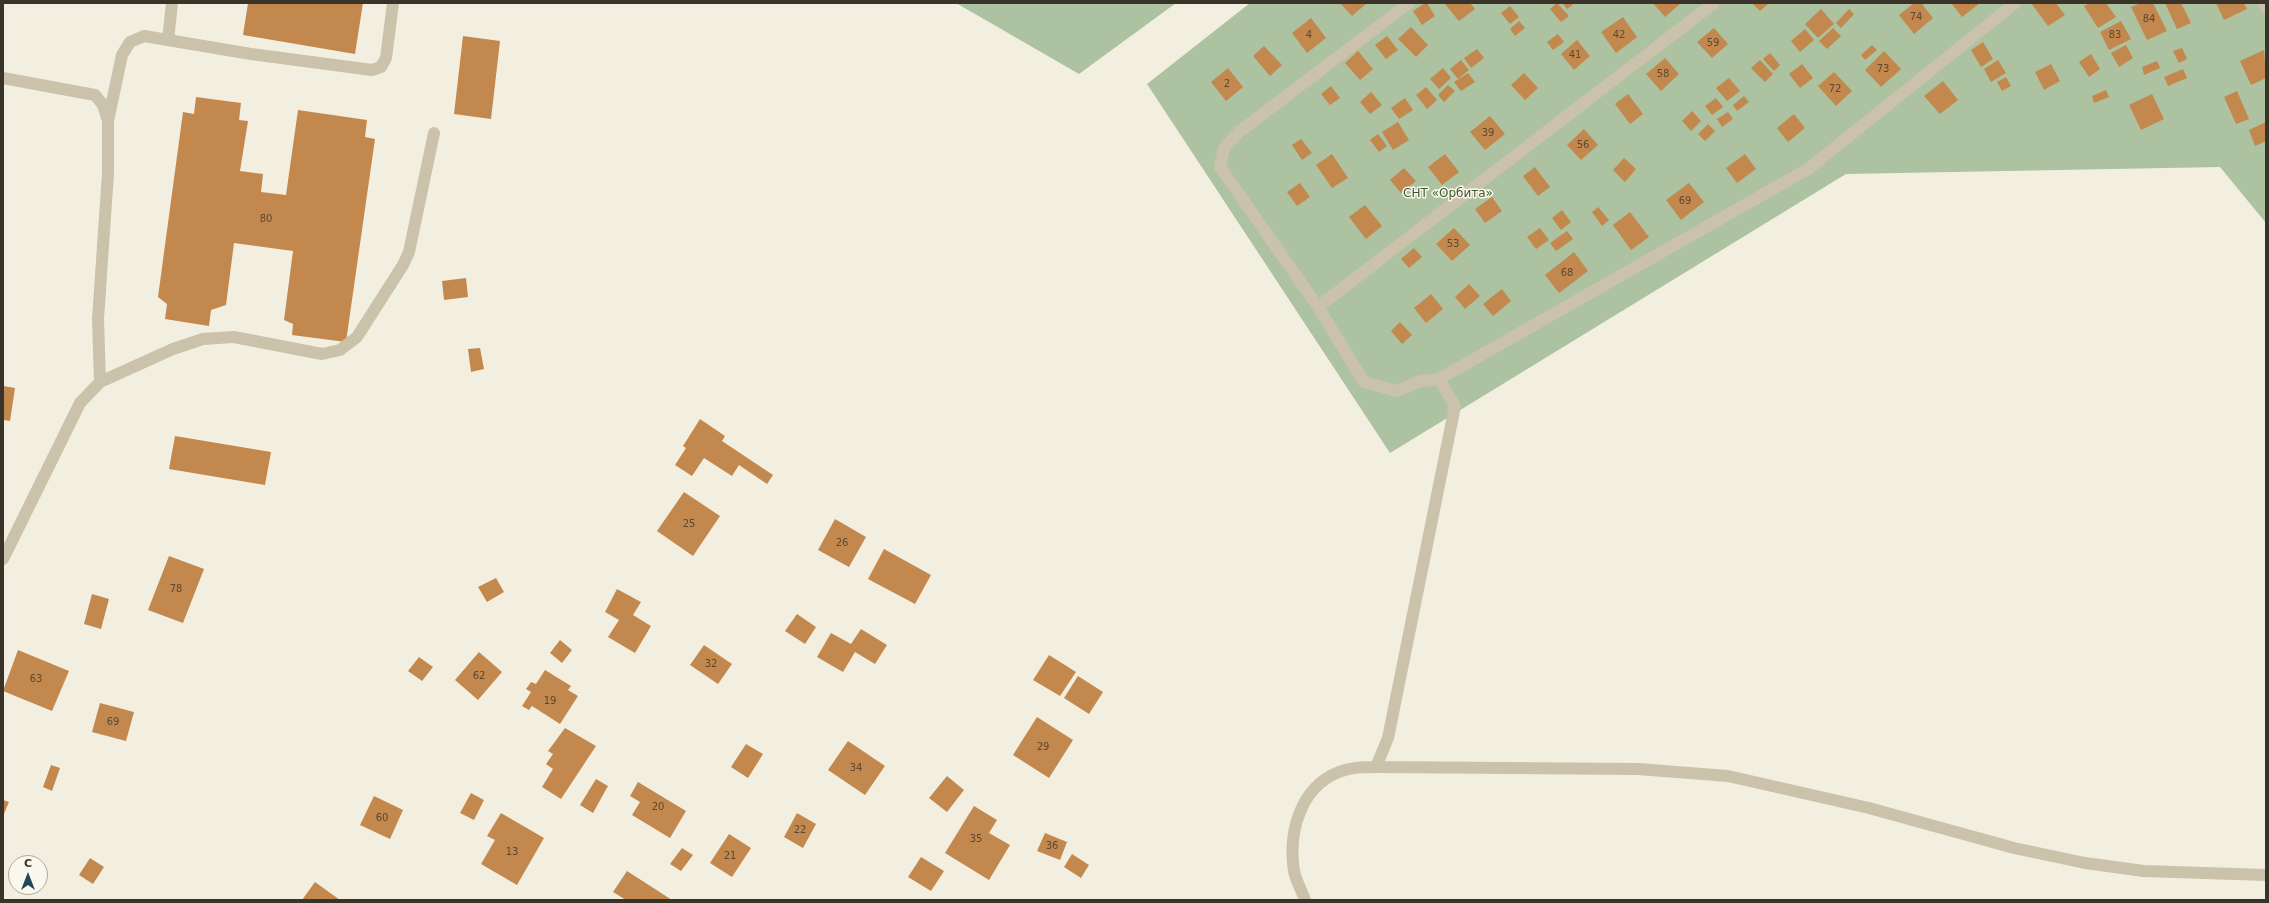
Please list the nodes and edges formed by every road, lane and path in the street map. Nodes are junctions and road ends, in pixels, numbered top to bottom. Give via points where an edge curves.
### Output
1 (172, 3) edge
2 (393, 3) edge
3 (1409, 3) edge
4 (1714, 3) edge
5 (2015, 3) edge
6 (2264, 3) edge
7 (2266, 7) edge
8 (168, 40) junction
9 (3, 78) edge
10 (108, 121) junction
11 (434, 133) dead end
12 (1318, 307) junction
13 (1439, 379) junction
14 (100, 382) junction
15 (3, 559) edge
16 (1376, 767) junction
17 (2266, 876) edge
18 (1305, 900) edge

1 - 8 street
2 - 8 street via 386,58 381,67 372,70
3 - 12 street via 1239,132 1224,148 1220,167
4 - 12 street
5 - 13 street via 1808,169
6 - 7 street
8 - 10 street via 144,36 130,42 122,55
9 - 10 street via 94,95 103,105
10 - 14 street via 108,173 98,319
11 - 14 street via 409,252 357,337 340,350 322,354 234,337 203,339 173,349
12 - 13 street via 1364,382 1397,391 1420,381
13 - 16 street via 1455,406 1388,738
14 - 15 street via 80,403
16 - 17 street via 1638,769 1728,776 1869,808 2014,848 2084,863 2144,871
16 - 18 street via 1339,772 1324,781 1308,796 1296,821 1294,840 1294,872

